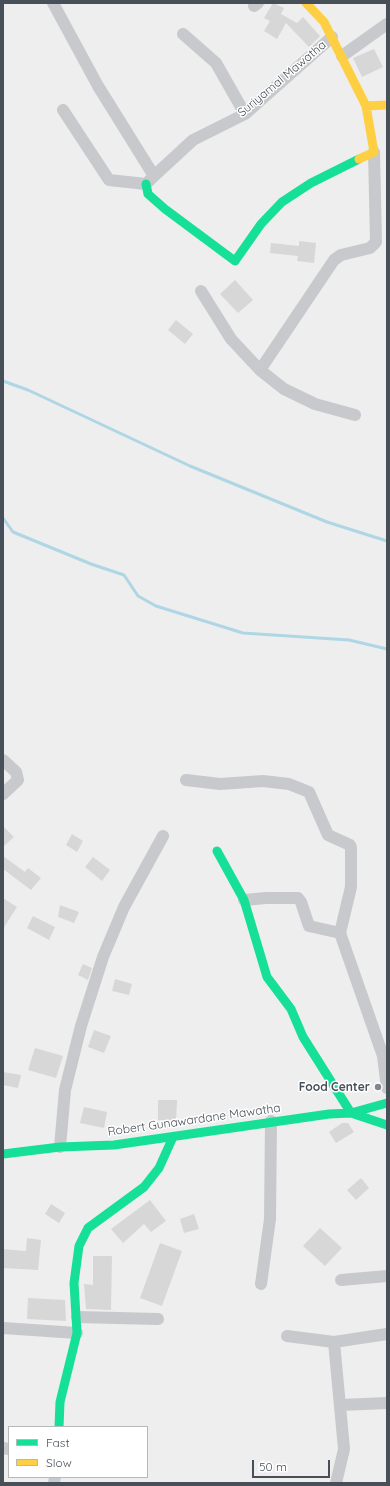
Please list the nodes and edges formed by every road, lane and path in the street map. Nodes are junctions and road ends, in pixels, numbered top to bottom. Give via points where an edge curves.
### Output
1 (54, 3) edge
2 (306, 3) edge
3 (387, 24) edge
4 (184, 34) dead end
5 (332, 37) junction
6 (342, 56) junction
7 (387, 105) edge
8 (366, 106) junction
9 (63, 110) dead end
10 (245, 114) junction
11 (374, 152) junction
12 (150, 180) junction
13 (201, 290) dead end
14 (260, 370) junction
15 (355, 415) dead end
16 (3, 760) edge
17 (186, 780) dead end
18 (3, 794) edge
19 (163, 836) dead end
20 (217, 851) dead end
21 (244, 900) junction
22 (340, 932) junction
23 (387, 1088) edge
24 (387, 1103) edge
25 (351, 1113) junction
26 (271, 1121) junction
27 (387, 1125) edge
28 (173, 1136) junction
29 (60, 1147) junction
30 (3, 1154) edge
31 (387, 1276) edge
32 (341, 1280) dead end
33 (261, 1284) dead end
34 (76, 1317) junction
35 (158, 1319) dead end
36 (3, 1328) edge
37 (77, 1333) junction
38 (387, 1334) edge
39 (287, 1336) dead end
40 (334, 1342) junction
41 (387, 1403) edge
42 (340, 1405) junction
43 (59, 1426) edge
44 (336, 1483) edge

1 - 12 street
2 - 5 street via 324,22
3 - 6 street
4 - 10 street via 216,63
5 - 6 street
5 - 10 street, Suriyamal Mawatha
6 - 8 street
7 - 8 street
8 - 11 street
9 - 12 street via 109,180
10 - 12 street, Suriyamal Mawatha via 193,140
11 - 12 street via 311,183 282,202 261,224 235,261 148,194
11 - 14 street via 376,242 370,248 341,255 334,260
13 - 14 street via 231,339
14 - 15 street via 284,389 315,404
16 - 18 street via 16,772 18,780
17 - 22 street via 220,784 263,781 289,784 309,792 328,835 350,845 351,848 352,887
19 - 29 street via 124,907 101,964 81,1026 65,1090
20 - 21 street
21 - 22 street via 298,898 309,926
21 - 25 street via 267,977 291,1009 304,1037
22 - 23 street via 383,1056
24 - 25 street
25 - 26 street, Robert Gunawardane Mawatha
25 - 27 street, Robert Gunawardane Mawatha
26 - 28 street, Robert Gunawardane Mawatha
26 - 33 street via 270,1219
28 - 29 street, Robert Gunawardane Mawatha via 114,1145
28 - 34 street via 159,1168 144,1187 88,1228 79,1246 74,1283
29 - 30 street, Robert Gunawardane Mawatha
31 - 32 street
34 - 35 street
34 - 37 street
36 - 37 street
37 - 43 street via 60,1402
38 - 40 street
39 - 40 street
40 - 42 street
41 - 42 street
42 - 44 street via 344,1449

